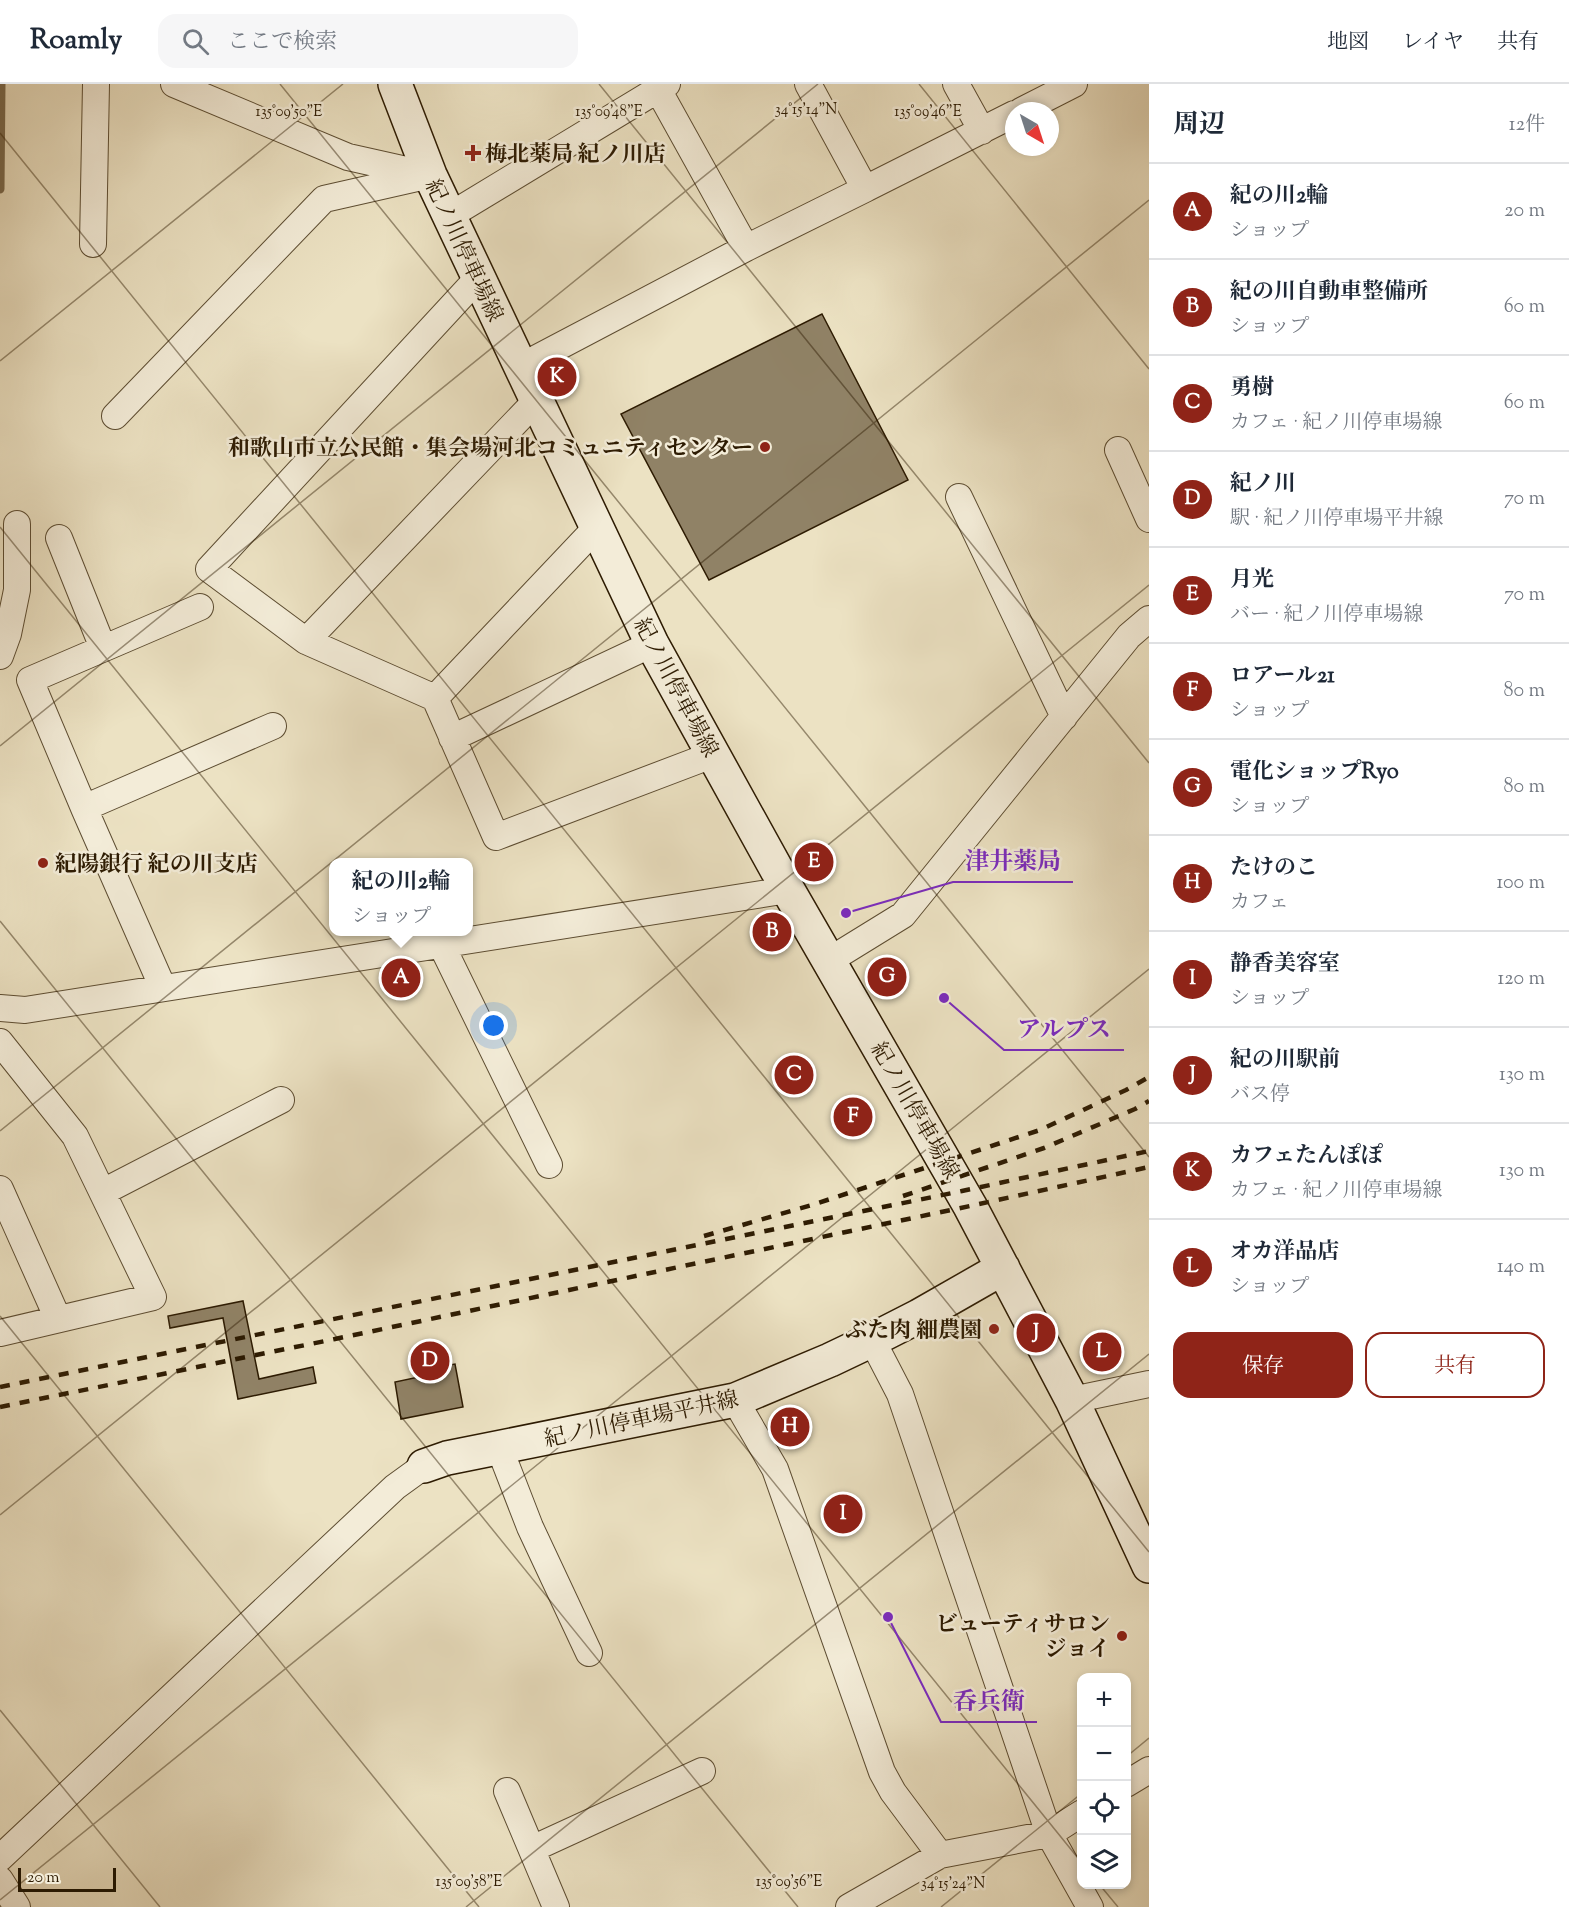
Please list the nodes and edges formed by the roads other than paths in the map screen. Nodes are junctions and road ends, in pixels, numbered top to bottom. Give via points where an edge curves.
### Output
1 (96, 84) edge
2 (174, 84) edge
3 (395, 84) edge
4 (808, 84) edge
5 (956, 84) edge
6 (1074, 84) edge
7 (660, 86) edge
8 (1039, 102) edge
9 (1005, 119) edge
10 (982, 131) junction
11 (430, 175) junction
12 (865, 189) junction
13 (449, 216) junction
14 (93, 244) dead end
15 (746, 248) junction
16 (478, 278) junction
17 (520, 367) junction
18 (536, 400) junction
19 (115, 416) dead end
20 (1118, 450) dead end
21 (959, 497) dead end
22 (1149, 519) edge
23 (17, 524) dead end
24 (596, 528) junction
25 (59, 538) dead end
26 (200, 607) dead end
27 (1149, 619) edge
28 (306, 641) junction
29 (652, 644) junction
30 (103, 648) junction
31 (0, 656) edge
32 (435, 699) junction
33 (1064, 717) junction
34 (273, 726) dead end
35 (452, 738) junction
36 (712, 754) junction
37 (84, 808) junction
38 (788, 890) junction
39 (442, 946) junction
40 (830, 960) junction
41 (163, 988) junction
42 (0, 1008) edge
43 (0, 1042) edge
44 (281, 1100) dead end
45 (549, 1165) dead end
46 (0, 1189) edge
47 (103, 1192) junction
48 (1003, 1268) junction
49 (58, 1318) junction
50 (0, 1334) edge
51 (872, 1340) junction
52 (1149, 1384) edge
53 (735, 1400) junction
54 (1072, 1400) junction
55 (499, 1447) junction
56 (424, 1466) joint
57 (1149, 1566) edge
58 (589, 1653) dead end
59 (1149, 1770) edge
60 (702, 1771) dead end
61 (1131, 1781) edge
62 (507, 1791) dead end
63 (1077, 1816) edge
64 (1049, 1834) junction
65 (532, 1849) junction
66 (940, 1855) junction
67 (0, 1858) edge
68 (0, 1880) edge
69 (17, 1907) edge
70 (556, 1907) edge
71 (849, 1907) edge
72 (1090, 1907) edge

1 - 14 street
2 - 11 street via 348,157
3 - 11 main road, 紀ノ川停車場線
4 - 12 street
5 - 10 street
6 - 8 street
7 - 13 street
7 - 15 street
9 - 10 street
10 - 12 street
11 - 13 main road, 紀ノ川停車場線
11 - 19 street via 324,199
12 - 15 street
13 - 16 main road, 紀ノ川停車場線
15 - 17 street
16 - 17 main road, 紀ノ川停車場線
16 - 28 street via 209,568
17 - 18 main road, 紀ノ川停車場線
18 - 24 main road, 紀ノ川停車場線
18 - 28 street
20 - 22 street
21 - 33 street
23 - 31 street via 17,590 9,634
24 - 29 main road, 紀ノ川停車場線
24 - 32 street
25 - 30 street
26 - 30 street
27 - 33 street via 1129,636
28 - 32 street
29 - 35 street
29 - 36 main road, 紀ノ川停車場線
30 - 37 street via 30,680
32 - 35 street
33 - 40 street via 903,915
34 - 37 street
35 - 36 street via 496,837
36 - 38 main road, 紀ノ川停車場線
37 - 41 street
38 - 39 street
38 - 40 main road, 紀ノ川停車場線
39 - 41 street
39 - 45 street
40 - 48 main road, 紀ノ川停車場線
41 - 42 street via 25,1011
43 - 47 street via 75,1136
44 - 47 street
46 - 49 street
47 - 49 street via 153,1297
48 - 51 main road, 紀ノ川停車場平井線
48 - 54 main road
49 - 50 street
51 - 53 main road, 紀ノ川停車場平井線
51 - 64 street via 900,1394
52 - 54 street
53 - 55 main road, 紀ノ川停車場平井線
53 - 66 street via 775,1469 882,1772
54 - 57 main road
55 - 56 main road, 紀ノ川停車場平井線
55 - 58 street via 530,1527
56 - 67 street via 395,1487
59 - 61 street
60 - 65 street
62 - 65 street
63 - 64 street
64 - 66 street
64 - 72 street
65 - 70 street
66 - 71 street
68 - 69 street

